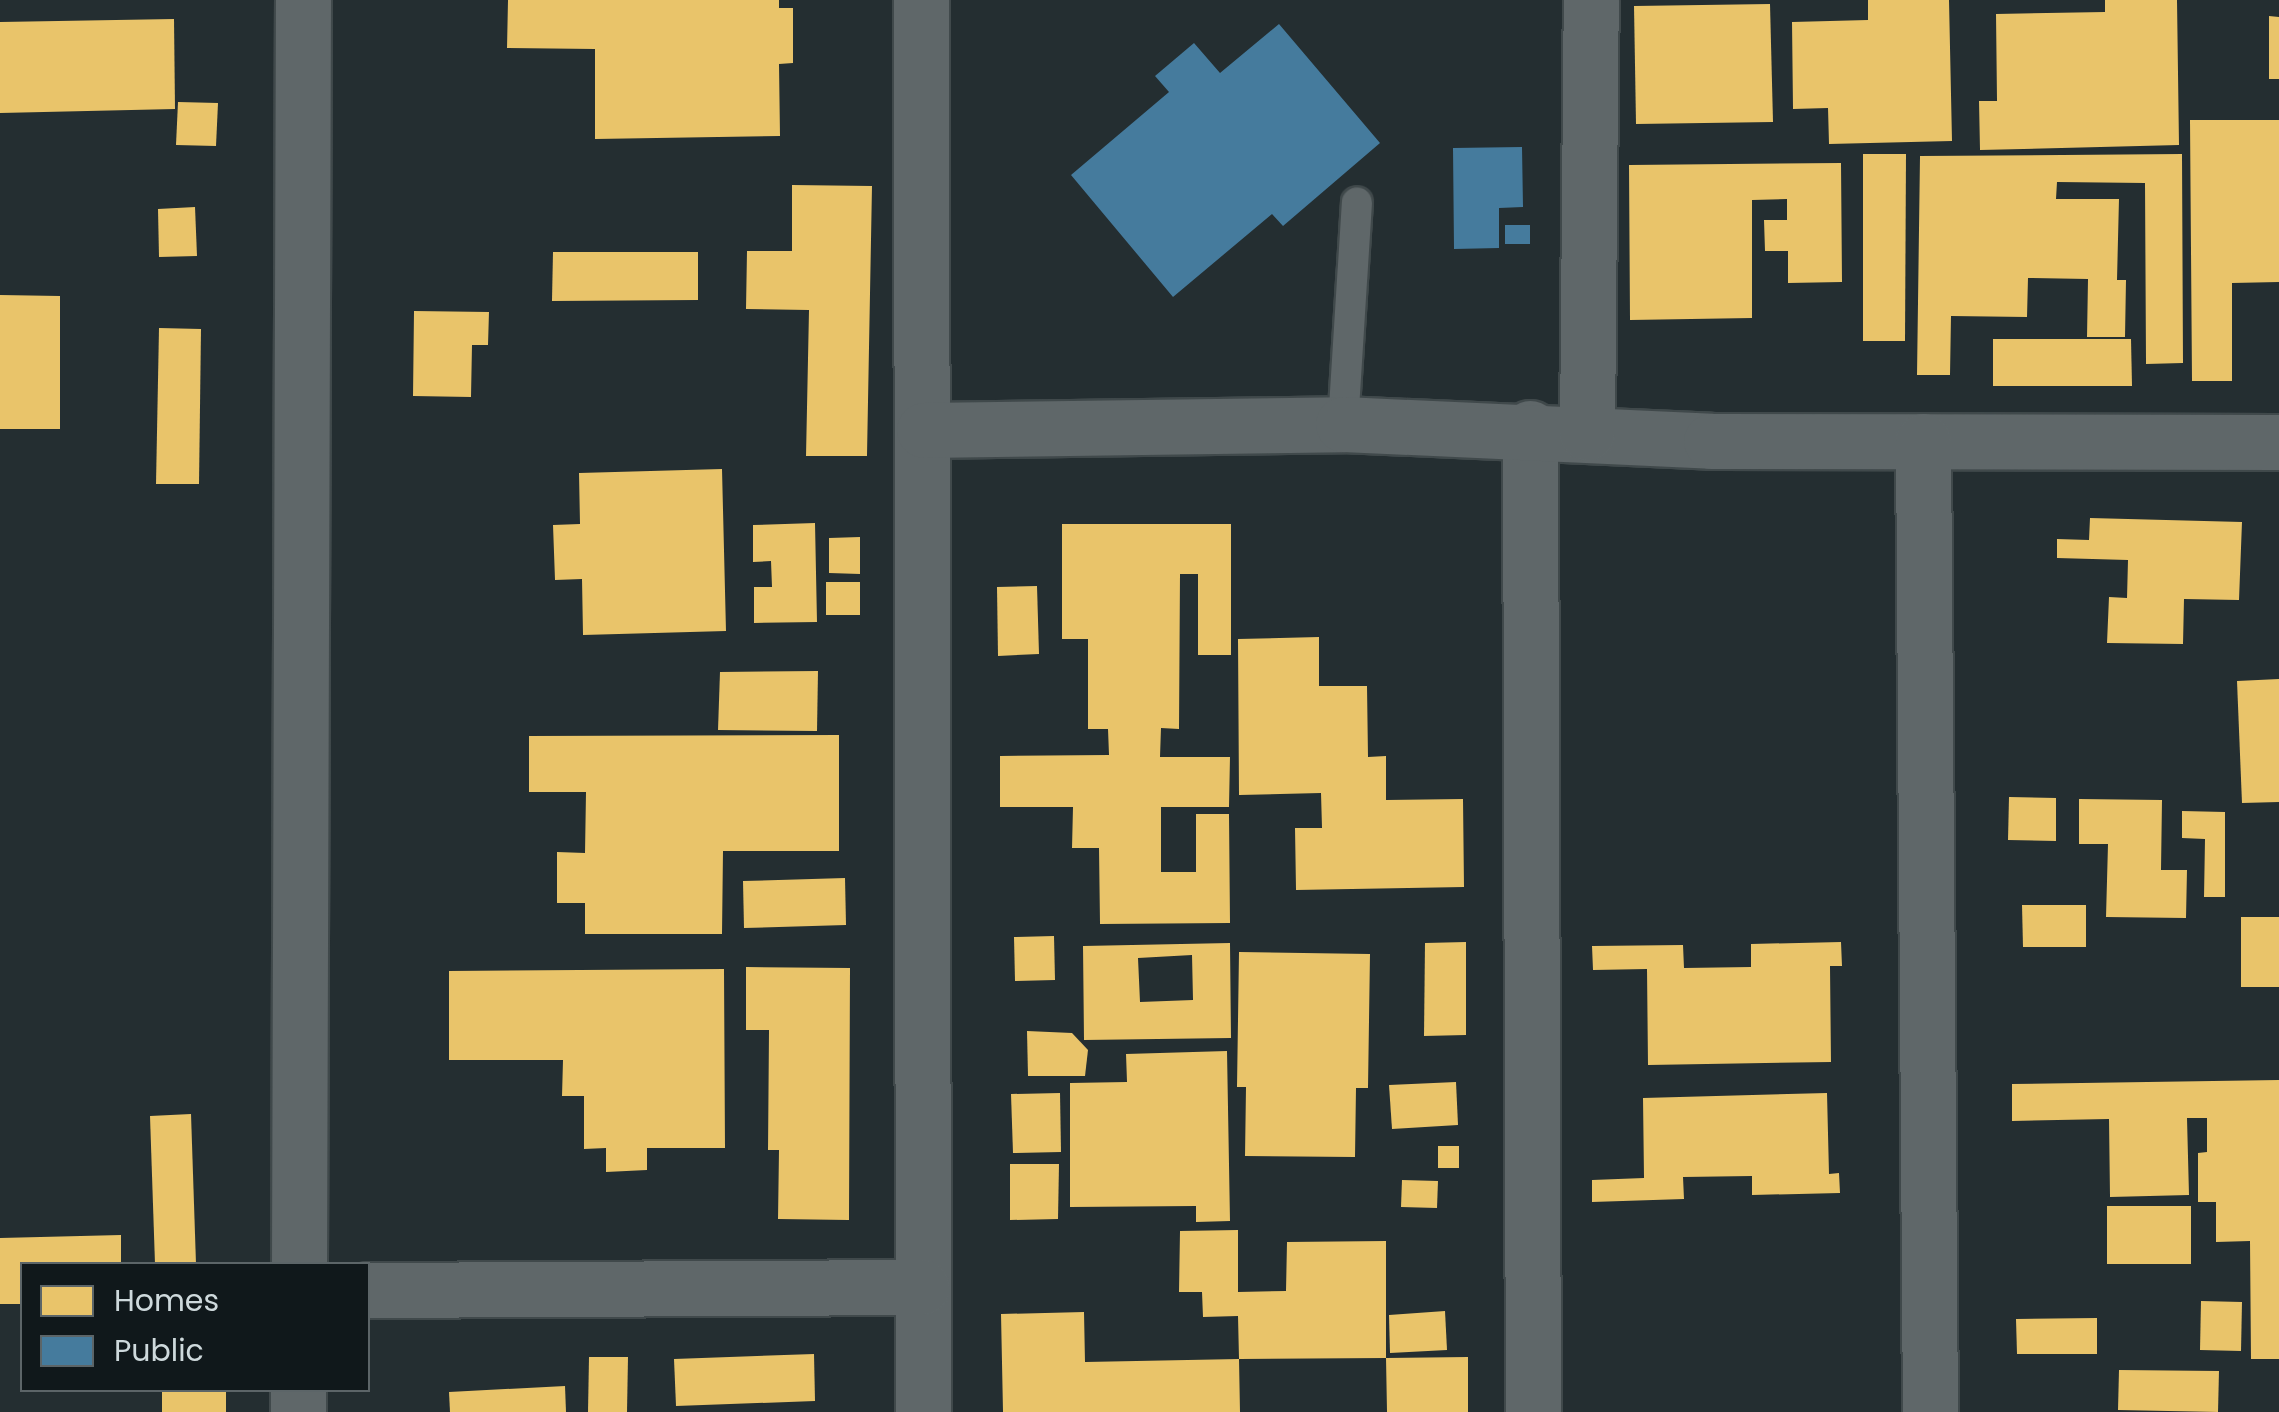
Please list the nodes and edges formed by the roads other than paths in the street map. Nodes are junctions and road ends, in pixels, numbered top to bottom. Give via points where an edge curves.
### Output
1 (304, 0) edge
2 (921, 0) edge
3 (1592, 0) edge
4 (1357, 202) dead end
5 (1343, 424) junction
6 (1530, 428) junction
7 (924, 430) junction
8 (1587, 433) junction
9 (1923, 442) junction
10 (2279, 442) edge
11 (299, 1262) edge
12 (922, 1287) junction
13 (370, 1290) edge
14 (923, 1412) edge
15 (1533, 1412) edge
16 (1930, 1412) edge

1 - 11 street
2 - 7 street
3 - 8 street
4 - 5 lane
5 - 6 street
5 - 7 street
6 - 8 street
6 - 15 street
7 - 12 street
8 - 9 street
9 - 10 street
9 - 16 street
12 - 13 street
12 - 14 street

